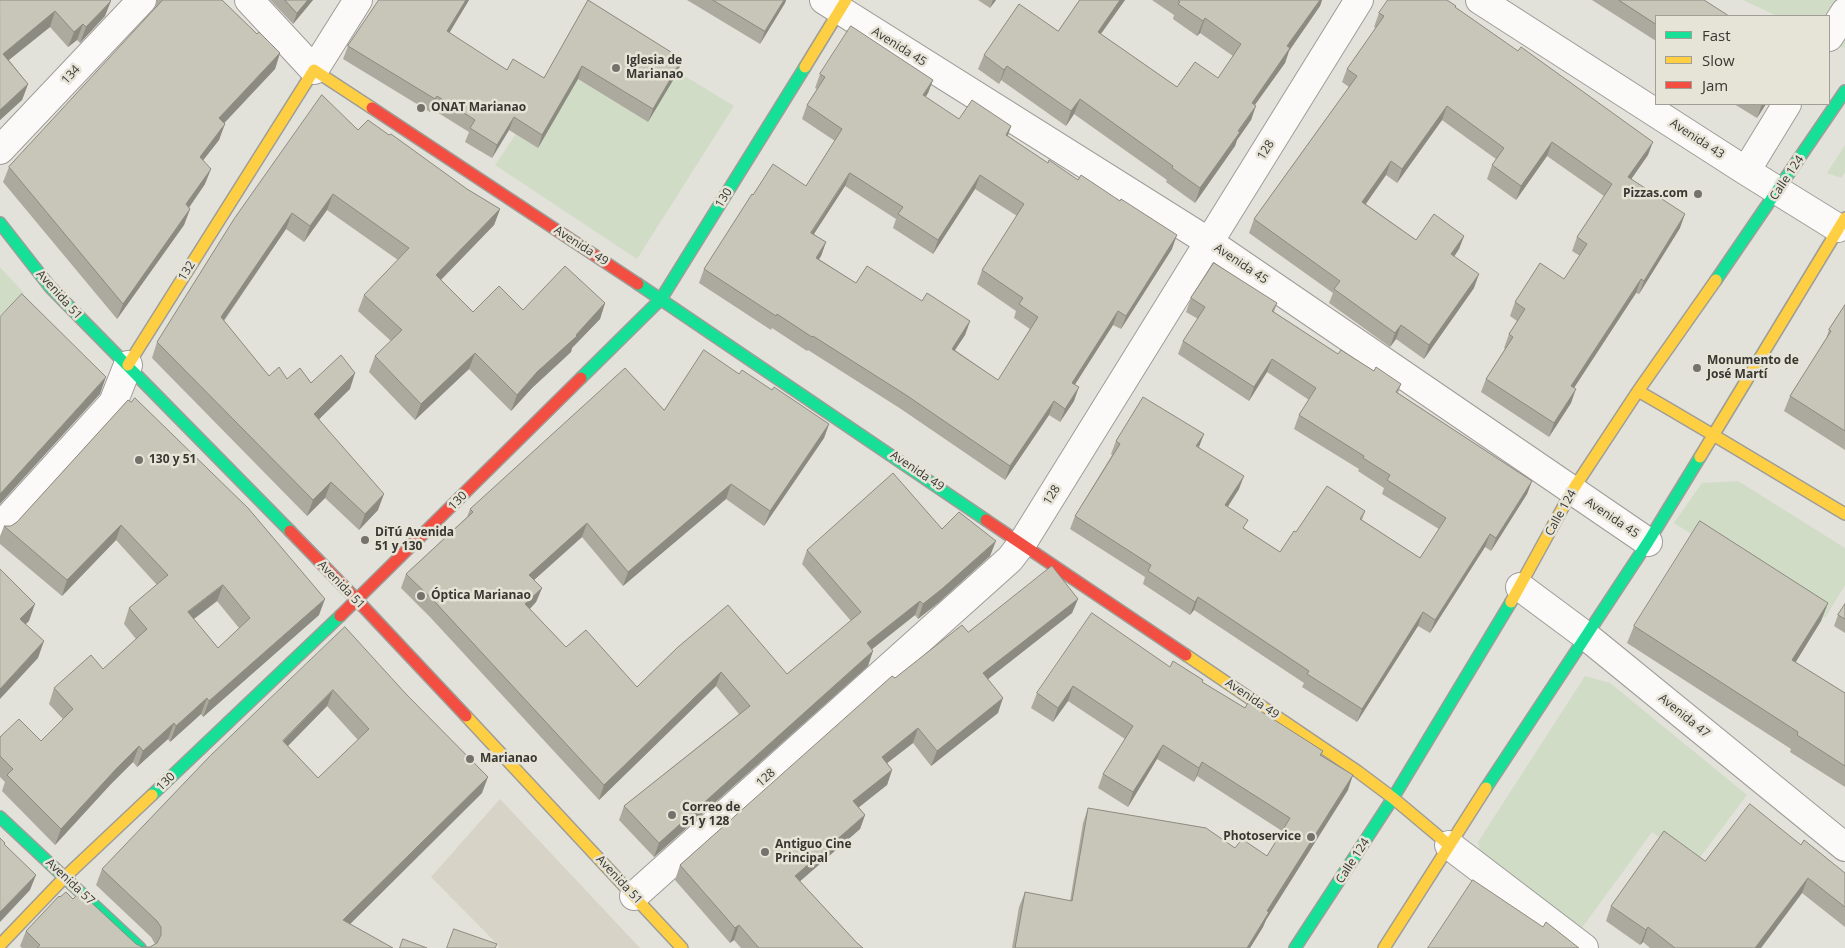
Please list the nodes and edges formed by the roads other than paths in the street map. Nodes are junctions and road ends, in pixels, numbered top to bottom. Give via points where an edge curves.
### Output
1 (142, 0) edge
2 (249, 0) edge
3 (358, 0) edge
4 (1358, 0) edge
5 (1480, 0) edge
6 (837, 3) edge
7 (1845, 12) edge
8 (1830, 35) edge
9 (314, 70) junction
10 (1845, 91) edge
11 (1786, 105) edge
12 (0, 150) edge
13 (1746, 171) junction
14 (1778, 192) junction
15 (0, 223) edge
16 (1842, 223) edge
17 (1209, 242) junction
18 (662, 299) junction
19 (128, 365) junction
20 (1638, 391) junction
21 (1714, 434) junction
22 (1572, 491) junction
23 (1845, 514) edge
24 (0, 527) edge
25 (1023, 542) junction
26 (1648, 542) junction
27 (1520, 588) junction
28 (356, 600) junction
29 (1586, 636) junction
30 (1393, 798) junction
31 (0, 817) edge
32 (1449, 845) junction
33 (1845, 847) edge
34 (65, 878) junction
35 (634, 896) junction
36 (0, 946) edge
37 (140, 948) edge
38 (682, 948) edge
39 (1296, 948) edge
40 (1384, 948) edge
41 (1584, 948) edge

1 - 12 street, 134
2 - 9 street, Avenida 49
3 - 9 street, 132
4 - 17 street, 128
5 - 13 street, Avenida 43
6 - 17 street, Avenida 45
6 - 18 street, 130
7 - 8 street
9 - 18 street, Avenida 49
9 - 19 street, 132
10 - 14 street, Calle 124
11 - 13 street
13 - 14 street, Avenida 43
14 - 16 street, Avenida 43
14 - 20 street, Calle 124
15 - 19 street, Avenida 51 via 50,287
16 - 21 street
17 - 22 street, Avenida 45
17 - 25 street, 128
18 - 25 street, Avenida 49
18 - 28 street, 130
19 - 24 street, 132 via 113,403
19 - 28 street, Avenida 51
20 - 21 street
20 - 22 street, Calle 124
21 - 23 street
21 - 26 street
22 - 26 street, Avenida 45
22 - 27 street, Calle 124
25 - 30 street, Avenida 49
25 - 35 street, 128 via 1010,559
26 - 29 street
27 - 29 street, Avenida 47
27 - 30 street, Calle 124
28 - 34 street, 130
28 - 35 street, Avenida 51
29 - 32 street
29 - 33 street, Avenida 47
30 - 32 street, Avenida 49
30 - 39 street, Calle 124
31 - 34 street, Avenida 57
32 - 40 street
32 - 41 street, Avenida 49
34 - 36 street, 130
34 - 37 street, Avenida 57
35 - 38 street, Avenida 51

